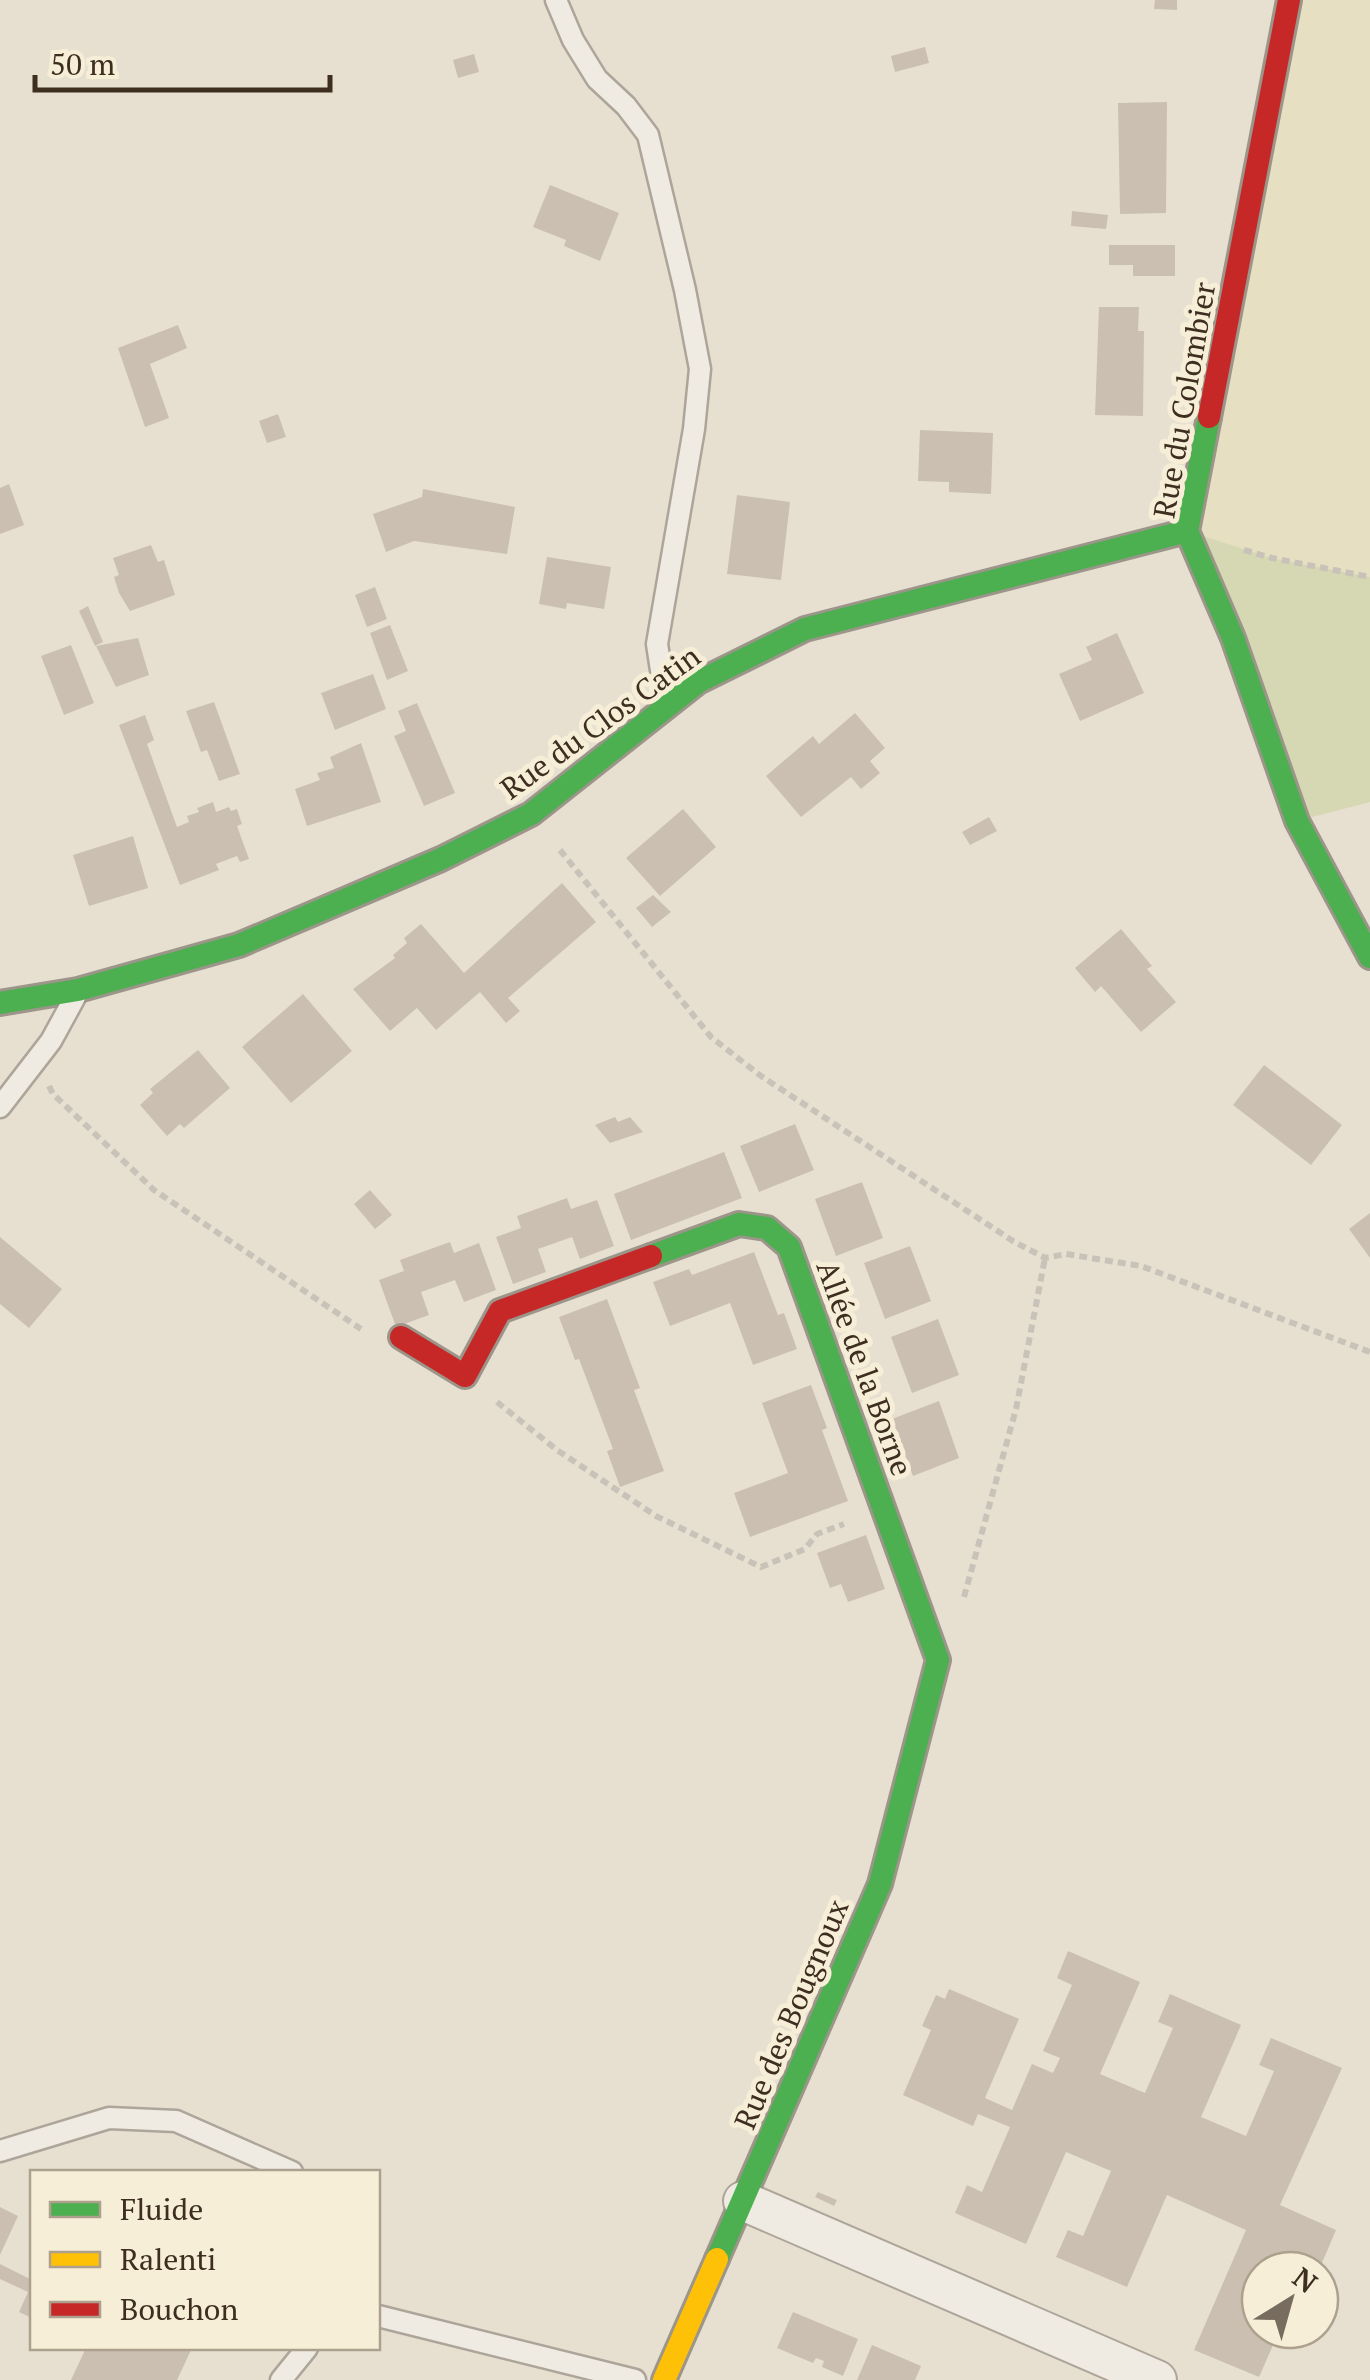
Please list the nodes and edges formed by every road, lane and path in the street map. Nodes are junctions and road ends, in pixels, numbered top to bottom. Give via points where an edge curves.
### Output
1 (556, 0) edge
2 (1288, 0) edge
3 (1187, 531) junction
4 (1370, 576) edge
5 (667, 706) junction
6 (531, 814) junction
7 (1370, 958) edge
8 (78, 990) junction
9 (0, 1003) edge
10 (38, 1057) junction
11 (0, 1107) edge
12 (1045, 1258) junction
13 (401, 1337) joint
14 (1370, 1352) edge
15 (465, 1376) junction
16 (884, 1508) junction
17 (938, 1660) junction
18 (0, 2151) edge
19 (287, 2170) edge
20 (743, 2201) junction
21 (380, 2316) edge
22 (304, 2350) edge
23 (281, 2380) edge
24 (635, 2380) edge
25 (664, 2380) edge
26 (1157, 2380) edge

1 - 5 lane via 597,79 648,136 700,369 658,644
2 - 3 street, Rue du Colombier
3 - 4 path via 1272,558
3 - 5 street, Rue du Clos Catin via 804,628 698,682
3 - 7 street, Rue du Colombier via 1233,638 1297,821
5 - 6 street, Rue du Clos Catin
6 - 8 street, Rue du Clos Catin via 240,944
6 - 12 path via 711,1037
8 - 9 street, Rue du Clos Catin
8 - 10 lane
10 - 11 lane
10 - 13 path via 52,1094 154,1190 379,1340
12 - 14 path via 1066,1254 1141,1266
12 - 17 path via 1016,1410 960,1612
13 - 15 street
15 - 16 path via 557,1450 656,1516 761,1567 806,1549 817,1534
15 - 16 street, Allée de la Borne via 500,1311 739,1224 766,1228 789,1247
16 - 17 street, Allée de la Borne
17 - 20 street, Rue des Bougnoux via 880,1884
18 - 19 lane via 110,2118 176,2121
20 - 25 street, Rue des Bougnoux
20 - 26 street
21 - 24 lane
22 - 23 lane

